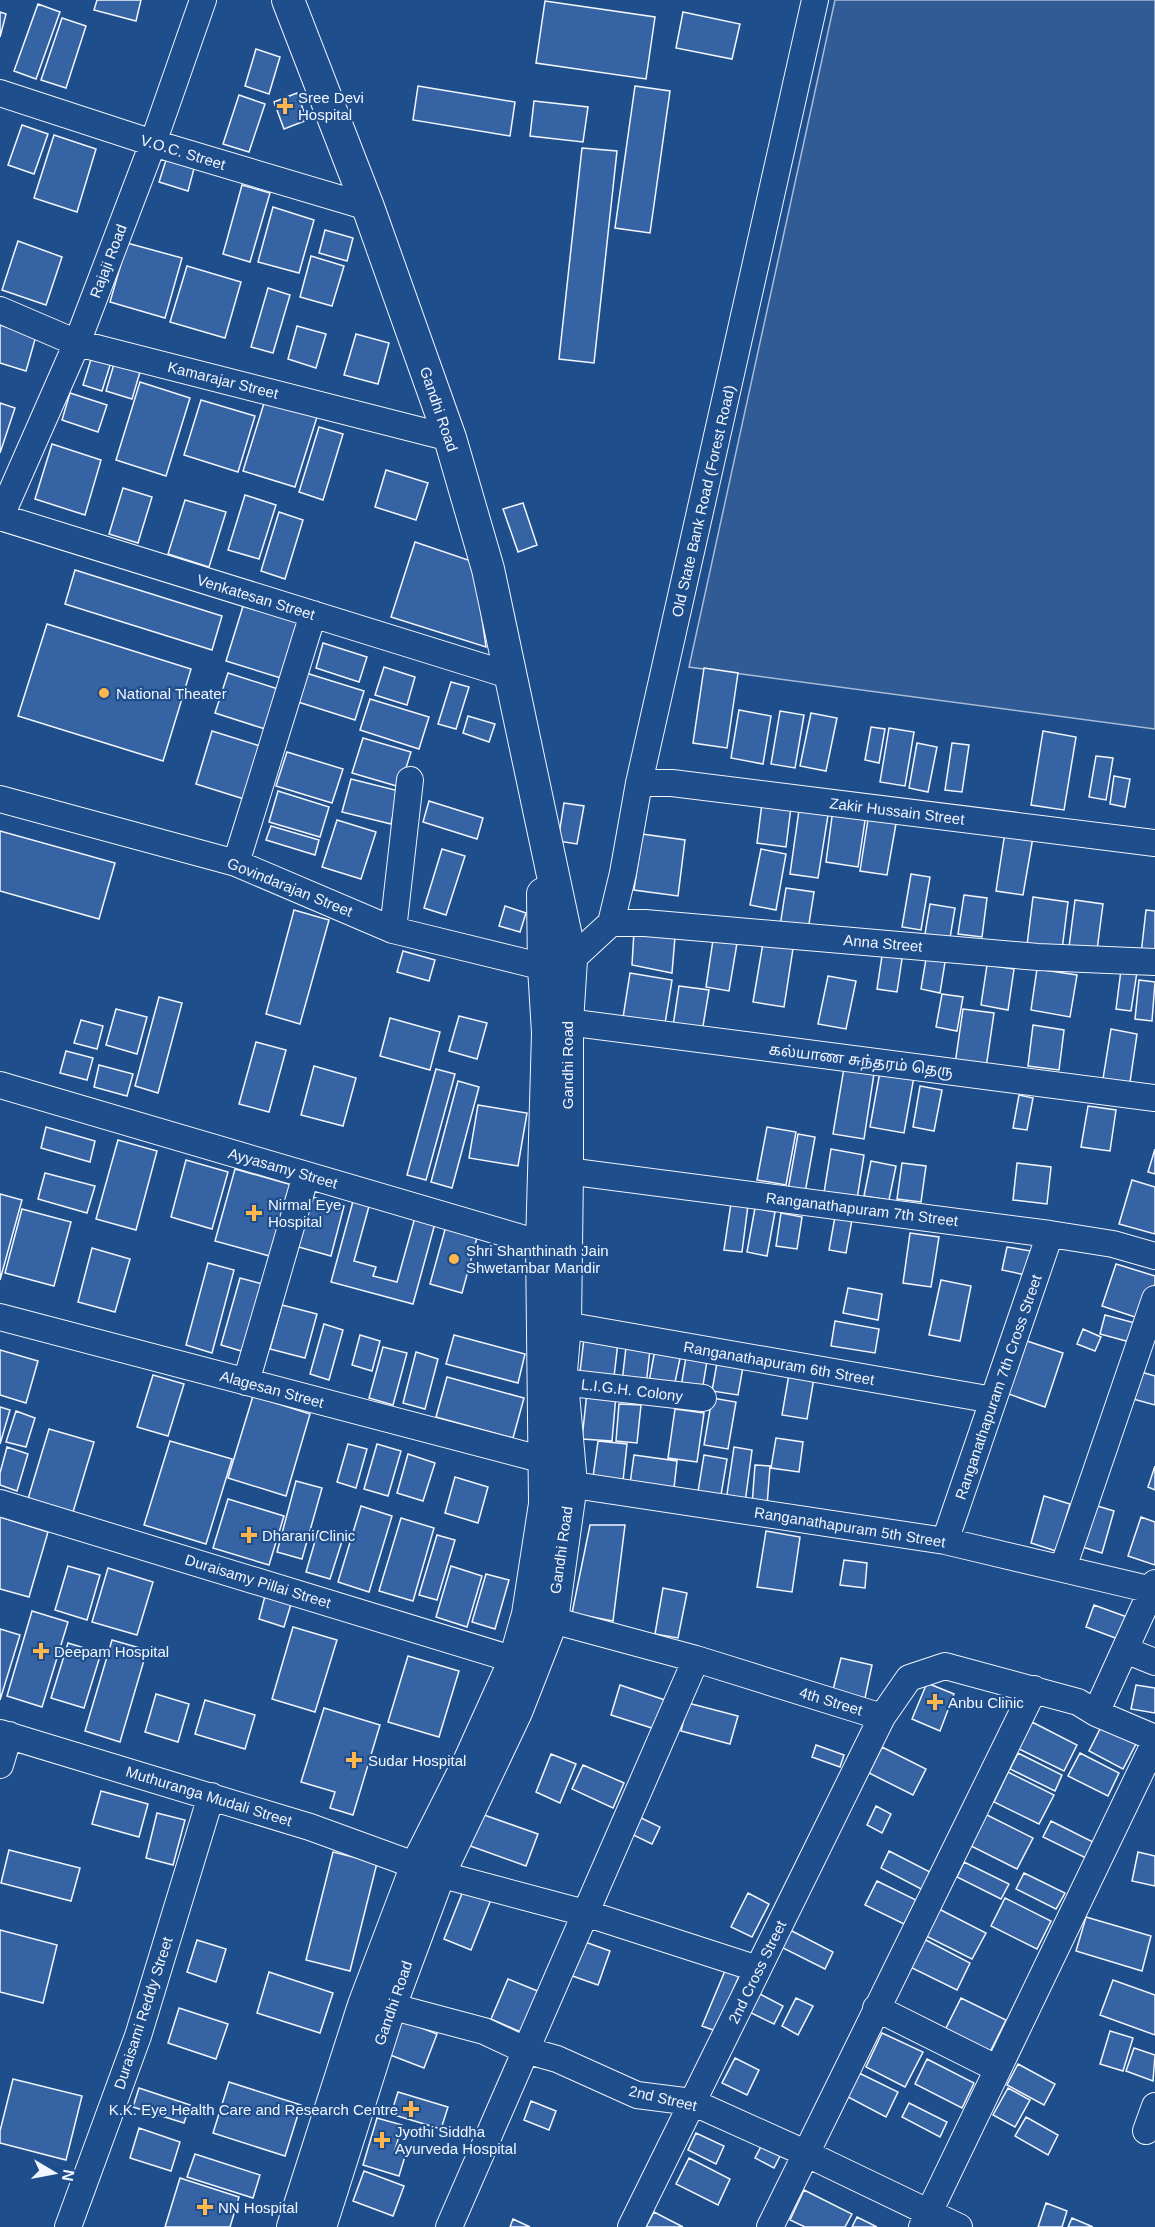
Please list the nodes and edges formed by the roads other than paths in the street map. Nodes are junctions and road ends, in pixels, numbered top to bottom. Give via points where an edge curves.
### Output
1 (203, 0) edge
2 (288, 0) edge
3 (815, 0) edge
4 (0, 93) edge
5 (153, 143) junction
6 (368, 207) junction
7 (0, 310) edge
8 (77, 343) junction
9 (450, 438) junction
10 (0, 517) edge
11 (313, 614) junction
12 (512, 676) junction
13 (410, 780) dead end
14 (639, 783) junction
15 (0, 799) edge
16 (1155, 843) edge
17 (236, 863) junction
18 (611, 923) junction
19 (393, 930) junction
20 (1155, 962) edge
21 (557, 963) junction
22 (567, 1022) junction
23 (0, 1085) edge
24 (1155, 1098) edge
25 (567, 1171) junction
26 (306, 1175) junction
27 (1050, 1234) junction
28 (554, 1245) junction
29 (1155, 1256) edge
30 (1155, 1299) edge
31 (0, 1317) edge
32 (565, 1325) junction
33 (246, 1382) junction
34 (562, 1382) junction
35 (703, 1398) dead end
36 (993, 1400) junction
37 (553, 1475) junction
38 (0, 1503) edge
39 (945, 1541) junction
40 (1063, 1568) junction
41 (1154, 1587) edge
42 (552, 1620) junction
43 (1125, 1650) junction
44 (696, 1659) junction
45 (515, 1660) junction
46 (1155, 1662) edge
47 (1034, 1689) junction
48 (1096, 1713) junction
49 (882, 1717) junction
50 (4, 1734) edge
51 (1155, 1740) edge
52 (0, 1765) edge
53 (212, 1796) junction
54 (428, 1869) junction
55 (585, 1912) junction
56 (758, 1969) junction
57 (390, 2006) junction
58 (876, 2008) junction
59 (525, 2050) junction
60 (998, 2069) junction
61 (692, 2102) junction
62 (1155, 2106) edge
63 (1146, 2131) dead end
64 (805, 2153) junction
65 (925, 2220) edge
66 (68, 2227) edge
67 (293, 2227) edge
68 (320, 2227) edge
69 (449, 2227) edge
70 (631, 2227) edge
71 (770, 2227) edge
72 (959, 2227) edge

1 - 5 street, Rajaji Road
2 - 6 main road, Gandhi Road
3 - 14 street, Old State Bank Road (Forest Road)
4 - 5 street, V.O.C. Street
5 - 6 street, V.O.C. Street
5 - 8 street, Rajaji Road
6 - 9 main road, Gandhi Road
7 - 8 street, Kamarajar Street
8 - 9 street, Kamarajar Street
8 - 10 street, Rajaji Road
9 - 12 main road, Gandhi Road via 488,569
10 - 11 street, Venkatesan Street
11 - 12 street, Venkatesan Street
11 - 17 street
12 - 21 main road, Gandhi Road via 543,832
13 - 19 street
14 - 16 street, Zakir Hussain Street via 672,783
14 - 18 street, Old State Bank Road (Forest Road)
15 - 17 street, Govindarajan Street
17 - 19 street, Govindarajan Street
18 - 20 street, Anna Street via 1038,957
18 - 21 street
19 - 21 street, Govindarajan Street
21 - 22 main road, Gandhi Road
21 - 28 main road, Gandhi Road via 548,1033
22 - 24 street, கல்யாண சுந்தரம் தெரு
22 - 25 main road, Gandhi Road
23 - 26 street, Ayyasamy Street
25 - 27 street, Ranganathapuram 7th Street
25 - 28 main road, Gandhi Road
26 - 28 street, Ayyasamy Street
26 - 33 street
27 - 29 street, Ranganathapuram 7th Street via 1113,1244
27 - 36 street, Ranganathapuram 7th Cross Street
28 - 32 main road, Gandhi Road
28 - 37 main road, Gandhi Road
30 - 40 street
31 - 33 street, Alagesan Street
32 - 34 main road, Gandhi Road
32 - 36 street, Ranganathapuram 6th Street
33 - 37 street, Alagesan Street
34 - 35 street, L.I.G.H. Colony
34 - 37 main road, Gandhi Road
36 - 39 street, Ranganathapuram 7th Cross Street
37 - 39 street, Ranganathapuram 5th Street
37 - 42 main road, Gandhi Road
37 - 45 main road, Gandhi Road via 528,1614
38 - 45 street, Duraisamy Pillai Street
39 - 40 street, Ranganathapuram 5th Street
40 - 41 street, Ranganathapuram 5th Street
41 - 43 street
42 - 44 street, 4th Street
42 - 54 main road, Gandhi Road via 516,1712
43 - 46 street
43 - 48 street
44 - 49 street, 4th Street
44 - 55 street
45 - 54 main road, Gandhi Road via 468,1762
47 - 48 street, 4th Street via 1078,1701
47 - 49 street, 4th Street via 945,1666 909,1678
47 - 58 street
48 - 51 street, 4th Street
49 - 56 street, 2nd Cross Street
50 - 52 street
50 - 53 street, Muthuranga Mudali Street
51 - 60 street
53 - 54 street, Muthuranga Mudali Street
53 - 66 street, Duraisami Reddy Street via 138,2036
54 - 55 street, Muthuranga Mudali Street
54 - 57 main road, Gandhi Road
54 - 67 main road, Gandhi Road via 364,2005
55 - 56 street, Muthuranga Mudali Street
55 - 59 street
56 - 61 street, 2nd Cross Street
57 - 59 street, 2nd Street via 484,2031
57 - 68 main road, Gandhi Road
58 - 60 street
58 - 64 street
59 - 61 street, 2nd Street via 557,2059 637,2095
59 - 69 street
60 - 65 street
61 - 64 street, 2nd Street
61 - 70 street, 2nd Cross Street
62 - 63 street
64 - 65 street, 2nd Street
64 - 71 street
65 - 72 street, 2nd Street

